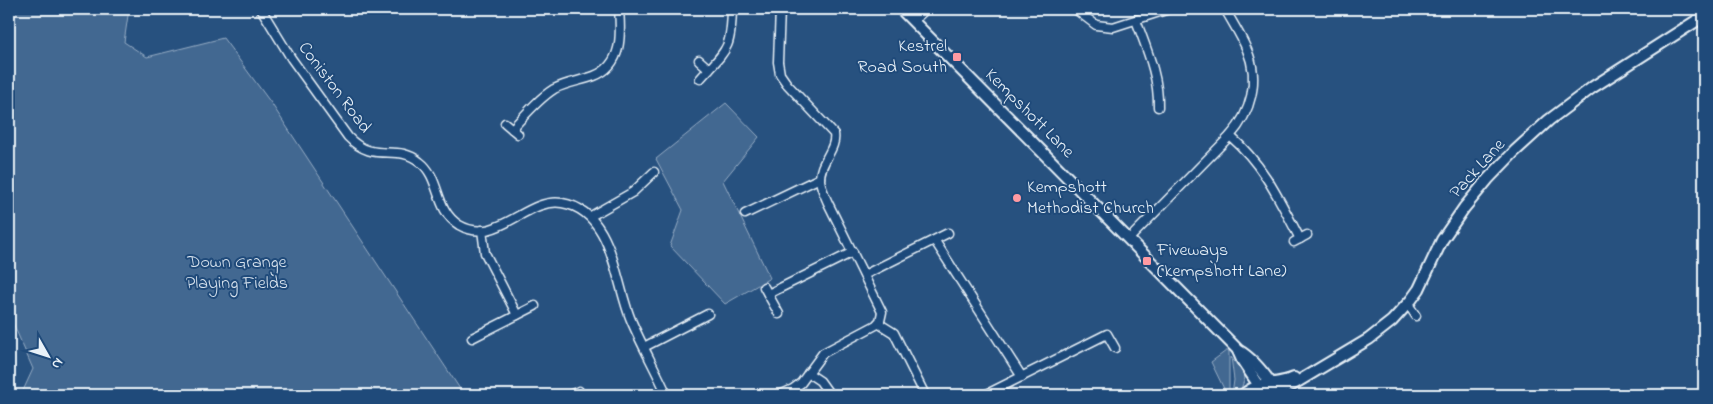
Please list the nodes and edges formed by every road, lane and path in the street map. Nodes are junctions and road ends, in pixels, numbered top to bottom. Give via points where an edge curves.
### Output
1 (261, 9) edge
2 (619, 9) edge
3 (732, 9) edge
4 (780, 9) edge
5 (901, 9) edge
6 (926, 9) edge
7 (1075, 9) edge
8 (1169, 9) edge
9 (1225, 9) edge
10 (1704, 16) edge
11 (1136, 20) junction
12 (913, 21) junction
13 (699, 60) dead end
14 (709, 69) junction
15 (700, 79) dead end
16 (1167, 98) dead end
17 (505, 123) dead end
18 (1230, 136) junction
19 (648, 174) dead end
20 (820, 178) junction
21 (746, 214) dead end
22 (591, 216) junction
23 (482, 230) junction
24 (948, 233) dead end
25 (1129, 239) junction
26 (1300, 239) dead end
27 (935, 241) junction
28 (853, 252) junction
29 (864, 275) junction
30 (1408, 304) junction
31 (535, 306) dead end
32 (517, 314) junction
33 (708, 314) dead end
34 (778, 314) dead end
35 (1416, 316) dead end
36 (878, 323) junction
37 (472, 338) dead end
38 (644, 347) junction
39 (1115, 348) dead end
40 (1238, 350) junction
41 (808, 373) junction
42 (1022, 377) junction
43 (1258, 385) junction
44 (1275, 389) edge
45 (668, 395) edge
46 (780, 395) edge
47 (830, 395) edge
48 (925, 395) edge
49 (985, 395) edge
50 (1243, 395) edge
51 (1265, 395) edge

1 - 23 street, Coniston Road via 291,58 348,137 370,152 404,153 418,160 431,175 448,216 464,227
2 - 17 street via 620,43 609,65 598,74 550,92 515,132
3 - 14 street via 728,45
4 - 20 street via 780,74 835,136
5 - 12 street, Kempshott Lane
6 - 12 street
7 - 11 street via 1103,27
8 - 11 street
9 - 18 street via 1248,52 1253,79 1246,113
10 - 30 street, Pack Lane via 1594,87 1549,120 1516,151 1464,208 1442,240 1421,285
11 - 16 street via 1156,79 1158,103
12 - 25 street, Kempshott Lane
13 - 14 street
14 - 15 street
18 - 25 street
18 - 26 street via 1260,167
19 - 22 street via 633,192
20 - 21 street
20 - 28 street via 828,203
22 - 23 street via 572,205 552,202 494,228
22 - 38 street via 605,241 631,319
23 - 32 street via 485,253
24 - 27 street
25 - 40 street, Kempshott Lane
27 - 29 street
27 - 42 street
28 - 29 street
28 - 34 street via 766,291
29 - 36 street via 881,308
30 - 35 street
30 - 44 street, Pack Lane via 1369,339 1310,374
31 - 32 street
32 - 37 street via 479,330
33 - 38 street
36 - 41 street via 823,353
36 - 48 street via 894,332
38 - 45 street
39 - 42 street via 1107,334
40 - 43 street, Kempshott Lane
40 - 44 street, Kempshott Lane
41 - 46 street via 797,386
41 - 47 street via 820,381
42 - 49 street
43 - 44 street, Pack Lane
43 - 50 street, Pack Lane
43 - 51 street, Kempshott Lane
44 - 51 street, Pack Lane

